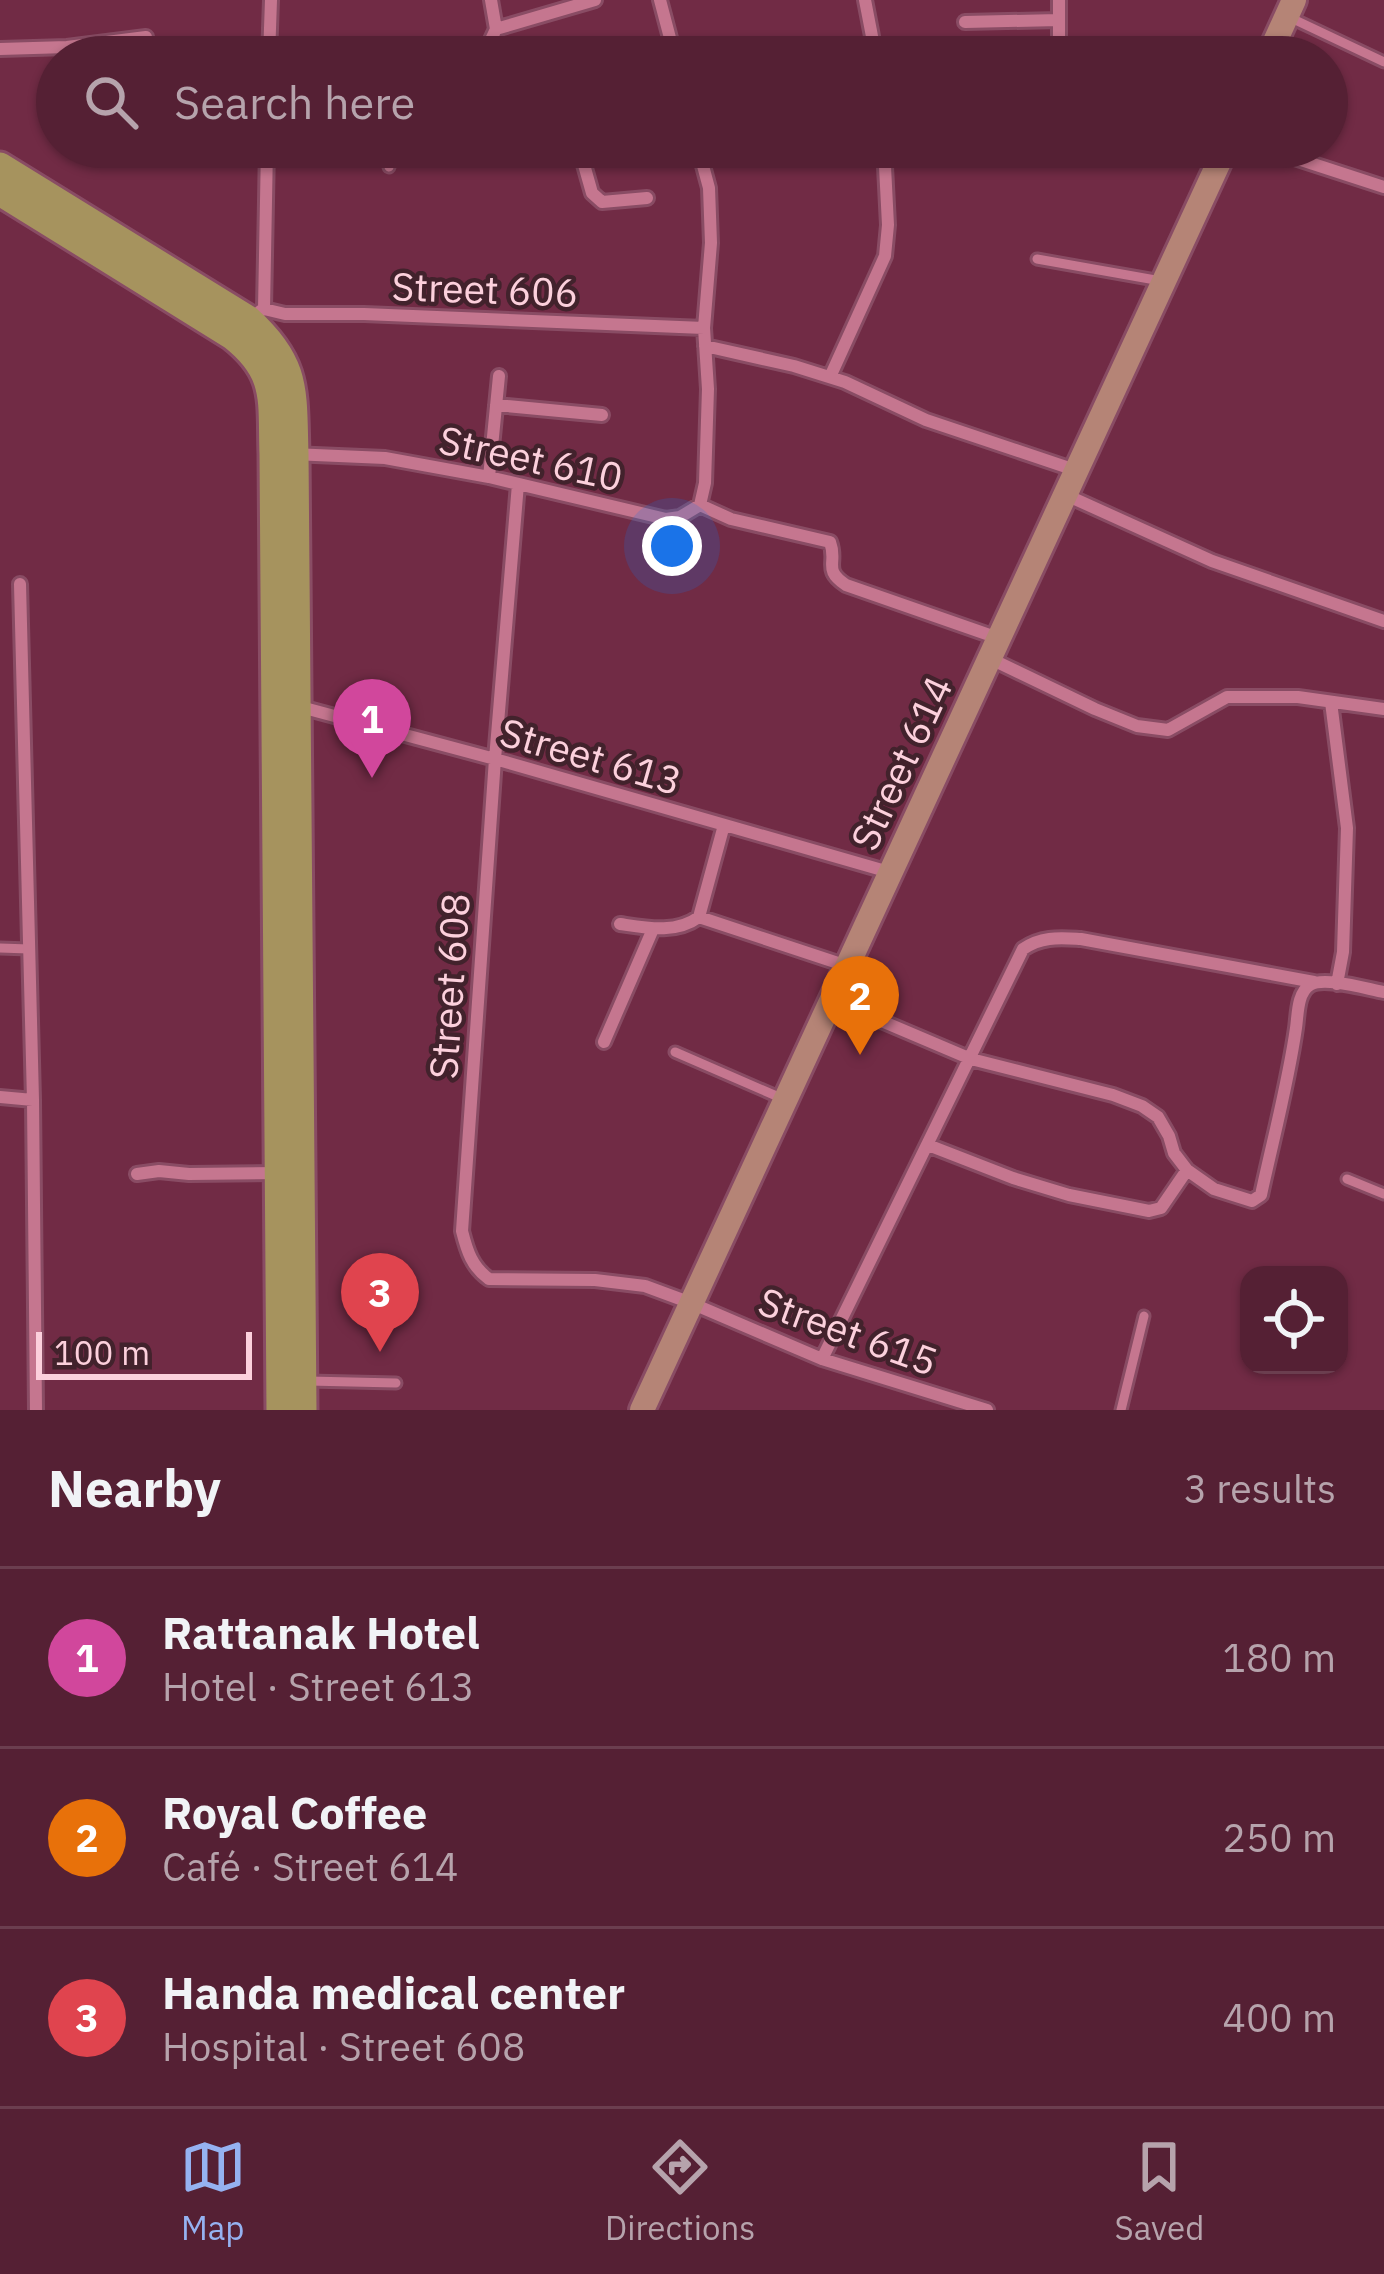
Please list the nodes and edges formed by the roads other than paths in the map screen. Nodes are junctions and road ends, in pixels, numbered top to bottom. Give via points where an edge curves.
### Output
1 (271, 0) edge
2 (491, 0) edge
3 (595, 0) edge
4 (660, 0) edge
5 (865, 0) edge
6 (1058, 0) edge
7 (1290, 8) edge
8 (1059, 20) junction
9 (965, 22) dead end
10 (496, 29) junction
11 (270, 36) edge
12 (494, 36) edge
13 (669, 36) edge
14 (872, 36) edge
15 (1059, 36) edge
16 (1277, 36) edge
17 (1339, 36) edge
18 (1348, 41) edge
19 (36, 48) edge
20 (0, 49) edge
21 (1384, 62) edge
22 (0, 166) edge
23 (265, 168) edge
24 (585, 168) edge
25 (704, 168) edge
26 (885, 168) edge
27 (1216, 168) edge
28 (1326, 168) edge
29 (1384, 187) edge
30 (0, 192) edge
31 (646, 199) dead end
32 (1036, 259) dead end
33 (1164, 281) junction
34 (248, 321) junction
35 (704, 328) junction
36 (705, 346) junction
37 (499, 376) dead end
38 (830, 377) junction
39 (496, 405) junction
40 (602, 415) dead end
41 (284, 454) junction
42 (1076, 470) junction
43 (489, 477) junction
44 (518, 484) junction
45 (1065, 495) junction
46 (700, 506) junction
47 (20, 584) dead end
48 (1384, 621) edge
49 (994, 649) junction
50 (1331, 702) junction
51 (286, 704) junction
52 (1384, 710) edge
53 (495, 759) junction
54 (724, 825) junction
55 (890, 873) junction
56 (699, 917) junction
57 (620, 923) dead end
58 (653, 929) junction
59 (0, 947) edge
60 (29, 950) junction
61 (847, 966) junction
62 (1315, 982) junction
63 (1337, 984) junction
64 (1384, 992) edge
65 (832, 1000) junction
66 (604, 1042) dead end
67 (675, 1052) dead end
68 (971, 1059) junction
69 (0, 1097) edge
70 (33, 1100) junction
71 (785, 1100) junction
72 (928, 1145) junction
73 (1187, 1170) junction
74 (278, 1173) junction
75 (137, 1174) dead end
76 (1347, 1179) dead end
77 (1384, 1194) edge
78 (692, 1303) junction
79 (1144, 1316) dead end
80 (822, 1359) junction
81 (303, 1381) junction
82 (396, 1383) dead end
83 (35, 1410) edge
84 (280, 1410) edge
85 (303, 1410) edge
86 (642, 1410) edge
87 (987, 1410) edge
88 (1121, 1410) edge

1 - 11 street
2 - 10 street
3 - 10 street
4 - 13 street
5 - 14 street
6 - 8 street
7 - 16 street
7 - 17 lane
8 - 9 street
8 - 15 street
10 - 12 street
18 - 21 lane
19 - 20 street
22 - 34 main road
23 - 34 street
24 - 31 street via 602,202
25 - 35 street via 711,243
26 - 38 street via 885,256
27 - 33 street, Street 614
28 - 29 street
30 - 34 main road
32 - 33 lane
33 - 42 street, Street 614
34 - 35 street, Street 606 via 364,314
34 - 41 main road
35 - 36 street
36 - 38 street
36 - 46 street
37 - 39 street
38 - 42 street via 926,420
39 - 40 street
39 - 43 street
41 - 43 street, Street 610 via 386,458
41 - 51 main road
42 - 45 street, Street 614
43 - 44 street, Street 610
44 - 46 street, Street 610 via 666,519
44 - 53 street, Street 608
45 - 48 street via 1212,561
45 - 49 street, Street 614
46 - 49 street via 830,542 835,578
47 - 60 street
49 - 50 street via 1137,726 1168,730 1227,697
49 - 55 street, Street 614
50 - 52 street
50 - 63 street via 1346,828
51 - 53 street, Street 613
51 - 74 main road
51 - 81 main road
53 - 54 street, Street 613
53 - 78 street, Street 608 via 462,1231 468,1254 489,1279 595,1280
54 - 55 street, Street 613
54 - 56 street
55 - 61 street, Street 614
56 - 58 street
56 - 61 street
57 - 58 street
58 - 66 street
59 - 60 lane
60 - 70 street
61 - 65 street, Street 614
62 - 63 street
62 - 68 street via 1082,939 1035,940 1023,949
62 - 73 street via 1301,997 1261,1195 1240,1200
63 - 64 street
65 - 68 street
65 - 71 street, Street 614
67 - 71 lane
68 - 72 street
68 - 73 street via 1142,1106 1158,1118
69 - 70 street
70 - 83 street
71 - 78 street, Street 614
72 - 73 street via 1031,1184 1149,1211 1161,1208
72 - 80 street
74 - 75 street
74 - 84 main road
76 - 77 lane
78 - 80 street, Street 615
78 - 86 street, Street 614
79 - 88 lane
80 - 87 street, Street 615
81 - 82 lane
81 - 85 main road

